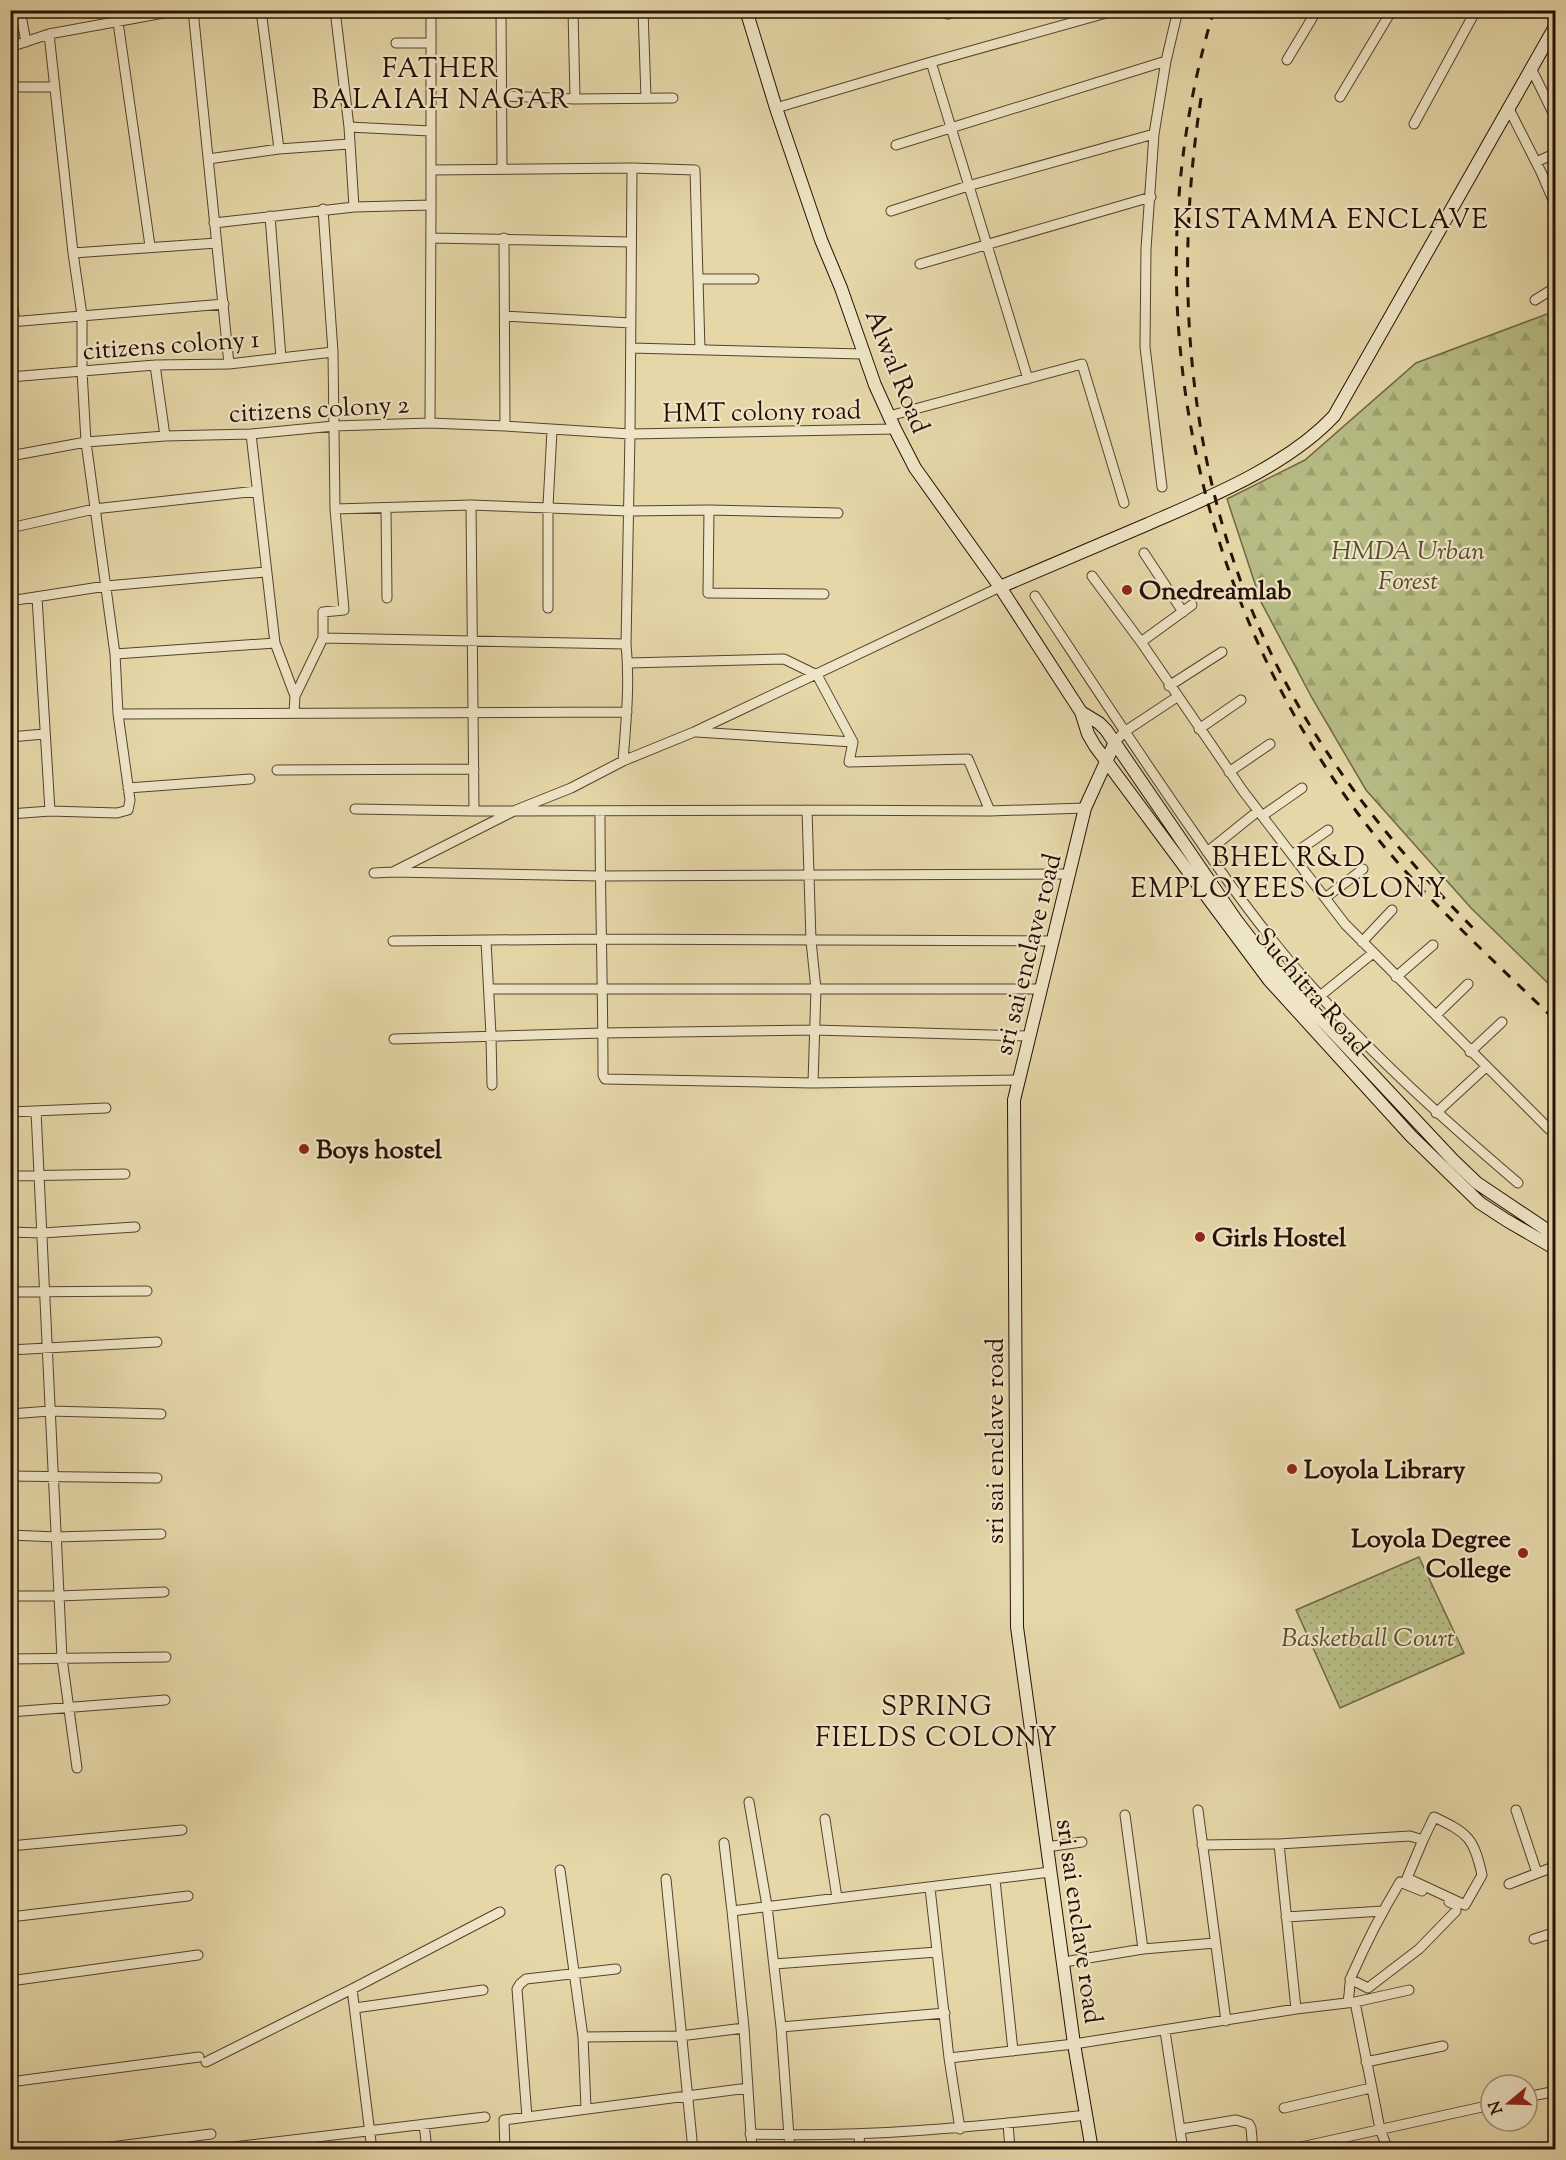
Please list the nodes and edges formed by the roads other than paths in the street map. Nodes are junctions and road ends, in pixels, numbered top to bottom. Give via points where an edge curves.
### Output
1 (20, 10) edge
2 (180, 10) edge
3 (193, 10) edge
4 (261, 10) edge
5 (335, 10) edge
6 (431, 10) edge
7 (501, 10) edge
8 (573, 10) edge
9 (643, 10) edge
10 (746, 10) edge
11 (946, 10) edge
12 (960, 10) edge
13 (1117, 10) edge
14 (1179, 10) edge
15 (1317, 10) edge
16 (1392, 10) edge
17 (1476, 10) edge
18 (161, 12) edge
19 (118, 22) junction
20 (1556, 26) edge
21 (49, 34) junction
22 (26, 42) junction
23 (431, 43) junction
24 (1552, 43) edge
25 (396, 44) dead end
26 (10, 47) edge
27 (1287, 60) dead end
28 (1166, 61) junction
29 (931, 62) junction
30 (1531, 68) junction
31 (10, 87) edge
32 (55, 87) junction
33 (502, 96) junction
34 (1340, 97) dead end
35 (646, 98) junction
36 (673, 98) dead end
37 (574, 99) junction
38 (1508, 107) junction
39 (776, 108) junction
40 (1556, 119) edge
41 (1414, 124) dead end
42 (349, 127) junction
43 (951, 128) junction
44 (430, 131) junction
45 (1154, 134) junction
46 (349, 144) junction
47 (896, 145) dead end
48 (279, 149) junction
49 (1556, 153) edge
50 (207, 159) junction
51 (1536, 162) junction
52 (502, 168) junction
53 (632, 168) junction
54 (431, 170) junction
55 (969, 186) junction
56 (1150, 197) junction
57 (430, 205) junction
58 (354, 207) junction
59 (1556, 207) edge
60 (323, 209) junction
61 (891, 211) dead end
62 (270, 216) junction
63 (214, 223) junction
64 (431, 238) junction
65 (504, 238) junction
66 (632, 242) junction
67 (216, 243) junction
68 (987, 244) junction
69 (150, 246) junction
70 (72, 253) junction
71 (920, 264) dead end
72 (698, 279) junction
73 (754, 279) dead end
74 (1556, 287) edge
75 (10, 289) edge
76 (1535, 300) dead end
77 (224, 304) junction
78 (82, 315) junction
79 (505, 316) junction
80 (13, 322) edge
81 (631, 323) junction
82 (631, 348) junction
83 (700, 350) junction
84 (333, 352) junction
85 (863, 354) junction
86 (281, 358) junction
87 (229, 364) junction
88 (155, 365) junction
89 (81, 371) junction
90 (10, 377) edge
91 (1028, 379) junction
92 (889, 416) junction
93 (430, 423) junction
94 (334, 426) junction
95 (506, 426) junction
96 (895, 429) junction
97 (552, 430) junction
98 (251, 434) junction
99 (630, 434) junction
100 (165, 436) junction
101 (86, 442) junction
102 (10, 456) edge
103 (1162, 486) dead end
104 (257, 491) junction
105 (1124, 503) dead end
106 (471, 505) junction
107 (548, 506) junction
108 (386, 508) junction
109 (94, 509) junction
110 (335, 509) junction
111 (709, 510) junction
112 (629, 511) junction
113 (838, 513) dead end
114 (10, 528) edge
115 (1144, 553) dead end
116 (265, 572) junction
117 (1092, 576) dead end
118 (106, 586) junction
119 (1000, 587) junction
120 (824, 594) dead end
121 (1035, 596) dead end
122 (37, 597) junction
123 (387, 598) dead end
124 (10, 601) edge
125 (1192, 605) dead end
126 (548, 608) dead end
127 (1183, 612) junction
128 (323, 638) junction
129 (472, 641) junction
130 (1141, 642) junction
131 (274, 643) junction
132 (626, 644) junction
133 (1222, 652) dead end
134 (115, 654) junction
135 (628, 663) junction
136 (817, 675) junction
137 (1169, 686) junction
138 (295, 696) junction
139 (1177, 697) junction
140 (1241, 700) dead end
141 (294, 712) junction
142 (473, 712) junction
143 (627, 712) junction
144 (1081, 712) junction
145 (118, 714) junction
146 (1199, 729) junction
147 (694, 732) junction
148 (1124, 732) junction
149 (44, 734) junction
150 (10, 737) edge
151 (853, 742) junction
152 (1115, 742) junction
153 (1270, 744) dead end
154 (623, 761) junction
155 (1105, 761) junction
156 (474, 769) junction
157 (277, 770) dead end
158 (1229, 772) junction
159 (250, 779) dead end
160 (128, 788) junction
161 (1302, 788) dead end
162 (1085, 808) junction
163 (356, 809) dead end
164 (516, 810) junction
165 (807, 810) junction
166 (50, 811) junction
167 (474, 811) junction
168 (600, 811) junction
169 (990, 811) junction
170 (10, 814) edge
171 (1260, 814) junction
172 (1328, 830) dead end
173 (1207, 852) junction
174 (1292, 855) junction
175 (1363, 869) dead end
176 (393, 872) junction
177 (374, 873) dead end
178 (810, 874) junction
179 (1070, 874) junction
180 (600, 876) junction
181 (1325, 898) junction
182 (1392, 910) dead end
183 (600, 939) junction
184 (393, 941) dead end
185 (486, 941) junction
186 (811, 941) junction
187 (1052, 941) junction
188 (1362, 942) junction
189 (1433, 945) dead end
190 (1373, 953) junction
191 (1396, 977) junction
192 (1468, 984) dead end
193 (603, 988) junction
194 (489, 989) junction
195 (816, 989) junction
196 (1040, 989) junction
197 (1320, 996) junction
198 (1436, 1015) junction
199 (1502, 1022) dead end
200 (814, 1030) junction
201 (603, 1033) junction
202 (491, 1035) junction
203 (1029, 1036) junction
204 (394, 1039) dead end
205 (1470, 1052) junction
206 (1486, 1067) junction
207 (1020, 1080) junction
208 (813, 1083) junction
209 (492, 1085) dead end
210 (106, 1108) dead end
211 (36, 1111) junction
212 (10, 1112) edge
213 (1436, 1113) junction
214 (1549, 1129) dead end
215 (125, 1174) dead end
216 (10, 1176) edge
217 (39, 1176) junction
218 (1518, 1183) dead end
219 (135, 1227) dead end
220 (10, 1232) edge
221 (42, 1233) junction
222 (1546, 1235) edge
223 (1556, 1249) edge
224 (45, 1291) junction
225 (147, 1291) dead end
226 (10, 1292) edge
227 (157, 1342) dead end
228 (47, 1349) junction
229 (10, 1350) edge
230 (50, 1411) junction
231 (10, 1414) edge
232 (161, 1414) dead end
233 (10, 1476) edge
234 (53, 1476) junction
235 (157, 1478) dead end
236 (161, 1534) dead end
237 (10, 1535) edge
238 (56, 1537) junction
239 (164, 1592) dead end
240 (10, 1596) edge
241 (59, 1596) junction
242 (166, 1657) dead end
243 (10, 1659) edge
244 (62, 1659) junction
245 (165, 1700) dead end
246 (68, 1708) junction
247 (10, 1712) edge
248 (77, 1768) dead end
249 (748, 1802) dead end
250 (1198, 1810) dead end
251 (1516, 1810) dead end
252 (1125, 1815) dead end
253 (825, 1819) dead end
254 (182, 1830) dead end
255 (1423, 1840) junction
256 (1082, 1842) dead end
257 (724, 1843) dead end
258 (1278, 1844) junction
259 (1202, 1845) junction
260 (10, 1846) edge
261 (1046, 1847) junction
262 (1556, 1866) edge
263 (560, 1870) dead end
264 (1050, 1872) junction
265 (1538, 1873) junction
266 (666, 1880) dead end
267 (995, 1880) junction
268 (1509, 1884) dead end
269 (930, 1888) junction
270 (188, 1896) dead end
271 (837, 1898) junction
272 (767, 1906) junction
273 (732, 1911) junction
274 (1383, 1911) junction
275 (500, 1912) dead end
276 (10, 1917) edge
277 (1286, 1917) junction
278 (1556, 1932) edge
279 (1534, 1939) dead end
280 (1215, 1943) junction
281 (1143, 1949) junction
282 (937, 1952) junction
283 (198, 1954) dead end
284 (1064, 1962) junction
285 (774, 1964) junction
286 (616, 1969) dead end
287 (574, 1973) junction
288 (1350, 1979) junction
289 (10, 1981) edge
290 (352, 1989) junction
291 (483, 1990) dead end
292 (1409, 1990) dead end
293 (1351, 2002) junction
294 (355, 2008) junction
295 (1296, 2009) junction
296 (945, 2013) junction
297 (1226, 2021) junction
298 (781, 2027) junction
299 (744, 2028) junction
300 (1165, 2031) junction
301 (680, 2036) junction
302 (583, 2037) junction
303 (1074, 2044) junction
304 (1443, 2046) dead end
305 (1012, 2051) junction
306 (949, 2058) junction
307 (1366, 2062) junction
308 (10, 2082) edge
309 (748, 2088) junction
310 (1371, 2088) junction
311 (1556, 2091) edge
312 (1539, 2095) edge
313 (687, 2096) junction
314 (586, 2108) junction
315 (1284, 2108) dead end
316 (1479, 2108) edge
317 (1087, 2115) junction
318 (485, 2117) dead end
319 (527, 2117) junction
320 (424, 2124) junction
321 (1008, 2124) junction
322 (960, 2128) junction
323 (1181, 2129) junction
324 (1380, 2129) junction
325 (370, 2130) junction
326 (211, 2134) dead end
327 (750, 2134) junction
328 (859, 2135) junction
329 (789, 2136) junction
330 (216, 2149) edge
331 (1292, 2149) edge
332 (88, 2150) edge
333 (372, 2150) edge
334 (428, 2150) edge
335 (506, 2150) edge
336 (693, 2150) edge
337 (752, 2150) edge
338 (790, 2150) edge
339 (860, 2150) edge
340 (1010, 2150) edge
341 (1092, 2150) edge
342 (1183, 2150) edge
343 (1253, 2150) edge
344 (1388, 2150) edge

1 - 22 street
2 - 18 street
3 - 50 street
4 - 48 street
5 - 42 street
6 - 23 street
7 - 33 street
8 - 37 street
9 - 35 street
10 - 39 street, Alwal Road
11 - 12 street via 948,14
13 - 29 street
14 - 28 street
15 - 27 street
16 - 34 street
17 - 41 street
18 - 19 street
19 - 21 street
19 - 69 street
20 - 24 street
21 - 22 street
21 - 32 street
22 - 26 street
23 - 25 street
23 - 44 street
24 - 30 street
28 - 43 street
28 - 45 street
29 - 39 street
29 - 43 street
30 - 38 street
30 - 40 street
31 - 32 street
32 - 70 street
33 - 37 street
33 - 52 street
35 - 36 street
35 - 37 street
38 - 51 street
38 - 119 street via 1334,416 1318,433 1214,496
39 - 85 street, Alwal Road
42 - 44 street
42 - 46 street
43 - 47 street
43 - 55 street
44 - 54 street
45 - 55 street
45 - 56 street
46 - 48 street
46 - 58 street
48 - 50 street
49 - 51 street
50 - 63 street
51 - 59 street
52 - 53 street
52 - 54 street
53 - 66 street
53 - 72 street via 696,170
54 - 57 street
55 - 61 street
55 - 68 street
56 - 68 street
56 - 103 street via 1145,347
57 - 58 street
57 - 64 street
58 - 60 street
60 - 62 street
60 - 84 street
62 - 63 street
62 - 86 street
63 - 67 street
64 - 65 street
64 - 93 street
65 - 66 street
65 - 79 street
66 - 81 street
67 - 69 street
67 - 77 street
68 - 71 street
68 - 91 street
69 - 70 street
70 - 78 street
72 - 73 street
72 - 83 street
74 - 76 street
75 - 80 street
77 - 78 street
77 - 87 street
78 - 80 street
78 - 89 street
79 - 81 street
79 - 95 street
81 - 82 street
82 - 83 street
82 - 99 street
83 - 85 street
84 - 86 street, citizens colony 1
84 - 94 street
85 - 92 street, Alwal Road
86 - 87 street, citizens colony 1
87 - 88 street, citizens colony 1
88 - 89 street, citizens colony 1
88 - 100 street
89 - 90 street, citizens colony 1
89 - 101 street
91 - 92 street
91 - 105 street via 1082,364
92 - 96 street, Alwal Road
93 - 94 street, citizens colony 2
93 - 95 street, citizens colony 2
94 - 98 street, citizens colony 2
94 - 110 street
95 - 97 street, citizens colony 2
96 - 99 street, HMT colony road
96 - 119 street, Alwal Road via 915,468
97 - 99 street, citizens colony 2
97 - 107 street
98 - 100 street, citizens colony 2
98 - 104 street
99 - 112 street
100 - 101 street, citizens colony 2
101 - 102 street, citizens colony 2
101 - 109 street
104 - 109 street
104 - 116 street
106 - 107 street
106 - 108 street
106 - 129 street
107 - 112 street
107 - 126 street
108 - 110 street
108 - 123 street
109 - 114 street
109 - 118 street
110 - 128 street via 344,610 323,612
111 - 112 street
111 - 113 street
111 - 120 street via 708,592
112 - 132 street
115 - 127 street
116 - 118 street
116 - 131 street
117 - 130 street
118 - 122 street
118 - 134 street
119 - 136 street
119 - 144 street, Alwal Road
121 - 148 street
122 - 124 street
122 - 149 street
125 - 127 street
127 - 130 street
128 - 129 street
128 - 138 street
129 - 132 street
129 - 142 street
130 - 137 street
131 - 134 street
131 - 138 street
132 - 135 street
133 - 137 street
134 - 145 street
135 - 136 street via 784,659
135 - 143 street
136 - 147 street
136 - 151 street
137 - 139 street
138 - 141 street
139 - 146 street
139 - 148 street
140 - 146 street
141 - 142 street
141 - 145 street
142 - 143 street
142 - 156 street
143 - 154 street
144 - 152 street, Suchitra Road via 1099,723
144 - 155 street, Suchitra Road via 1088,734
145 - 160 street
146 - 158 street
147 - 151 street
147 - 154 street
148 - 152 street
148 - 173 street
149 - 150 street
149 - 166 street
151 - 169 street via 849,762 968,759
152 - 155 street, sri sai enclave road
152 - 222 street, Suchitra Road via 1273,968 1453,1160
153 - 158 street
154 - 164 street
155 - 162 street, sri sai enclave road
155 - 222 street, Suchitra Road via 1276,988 1411,1136 1480,1203 1506,1221
156 - 157 street
156 - 167 street
158 - 171 street
159 - 160 street
160 - 166 street via 128,810
161 - 171 street
162 - 169 street
162 - 179 street, sri sai enclave road
163 - 167 street
164 - 167 street
164 - 168 street
164 - 176 street
165 - 168 street
165 - 169 street
165 - 178 street
166 - 170 street
168 - 180 street
171 - 173 street
171 - 174 street
172 - 174 street
173 - 197 street via 1250,912
174 - 181 street
175 - 181 street
176 - 177 street
176 - 180 street
178 - 179 street
178 - 180 street
178 - 186 street
179 - 187 street, sri sai enclave road
180 - 183 street
181 - 188 street
182 - 188 street
183 - 185 street
183 - 186 street
183 - 193 street
184 - 185 street
185 - 194 street
186 - 187 street
186 - 195 street
187 - 196 street, sri sai enclave road
188 - 190 street
189 - 191 street
190 - 191 street
190 - 197 street
191 - 198 street
192 - 198 street
193 - 194 street
193 - 195 street
193 - 201 street
194 - 202 street
195 - 196 street
195 - 200 street
196 - 203 street, sri sai enclave road
197 - 213 street
198 - 205 street
199 - 205 street
200 - 201 street
200 - 203 street
200 - 208 street
201 - 202 street
201 - 208 street via 605,1079
202 - 204 street
202 - 209 street
203 - 207 street, sri sai enclave road
205 - 206 street
206 - 213 street
206 - 214 street
207 - 208 street
207 - 261 street, sri sai enclave road via 1014,1100 1017,1627
210 - 211 street
211 - 212 street
211 - 217 street
213 - 218 street
215 - 217 street
216 - 217 street
217 - 221 street
219 - 221 street
220 - 221 street
221 - 224 street
222 - 223 street, Suchitra Road
224 - 225 street
224 - 226 street
224 - 228 street
227 - 228 street
228 - 229 street
228 - 230 street
230 - 231 street
230 - 232 street
230 - 234 street
233 - 234 street
234 - 235 street
234 - 238 street
236 - 238 street
237 - 238 street
238 - 241 street
239 - 241 street
240 - 241 street
241 - 244 street
242 - 244 street
243 - 244 street
244 - 246 street
245 - 246 street
246 - 247 street
246 - 248 street
249 - 272 street
250 - 259 street
251 - 265 street
252 - 281 street
253 - 271 street
254 - 260 street
255 - 255 street via 1407,1878 1465,1905 1482,1875 1477,1851 1463,1831 1434,1816
255 - 258 street via 1410,1836
256 - 261 street
257 - 273 street
258 - 259 street
258 - 277 street
259 - 280 street
261 - 264 street, sri sai enclave road
262 - 265 street
263 - 287 street
264 - 267 street
264 - 284 street, sri sai enclave road
265 - 268 street
266 - 301 street
267 - 269 street
267 - 305 street
269 - 271 street
269 - 282 street
270 - 276 street
271 - 272 street
272 - 273 street
272 - 285 street
273 - 299 street
274 - 277 street
274 - 288 street
274 - 288 street via 1400,1882 1457,1908 1419,1948 1368,1988
275 - 290 street
277 - 295 street
278 - 279 street
280 - 281 street
280 - 297 street
281 - 284 street
282 - 285 street
282 - 296 street
283 - 289 street
284 - 303 street, sri sai enclave road
285 - 298 street
286 - 287 street
287 - 302 street
287 - 319 street via 526,1979 517,1989
288 - 293 street
290 - 294 street
290 - 308 street via 202,2059
291 - 294 street
292 - 293 street
293 - 295 street
293 - 307 street
294 - 325 street
295 - 297 street
296 - 298 street
296 - 306 street
297 - 300 street
298 - 329 street
299 - 301 street
299 - 309 street
300 - 303 street
300 - 323 street
301 - 302 street
301 - 313 street
302 - 314 street
303 - 305 street
303 - 317 street, sri sai enclave road
304 - 307 street
305 - 306 street
306 - 322 street
307 - 310 street
309 - 313 street
309 - 327 street
310 - 315 street
310 - 324 street
311 - 312 street
313 - 314 street
313 - 336 street
314 - 319 street
316 - 324 street
317 - 321 street
317 - 341 street, sri sai enclave road
318 - 320 street
319 - 335 street via 504,2120
320 - 325 street
320 - 334 street
321 - 322 street
321 - 340 street
322 - 328 street
323 - 342 street
323 - 343 street via 1244,2122 1251,2128
324 - 331 street
324 - 344 street
325 - 330 street
325 - 333 street
326 - 332 street
327 - 329 street
327 - 337 street
328 - 329 street
328 - 339 street
329 - 338 street

